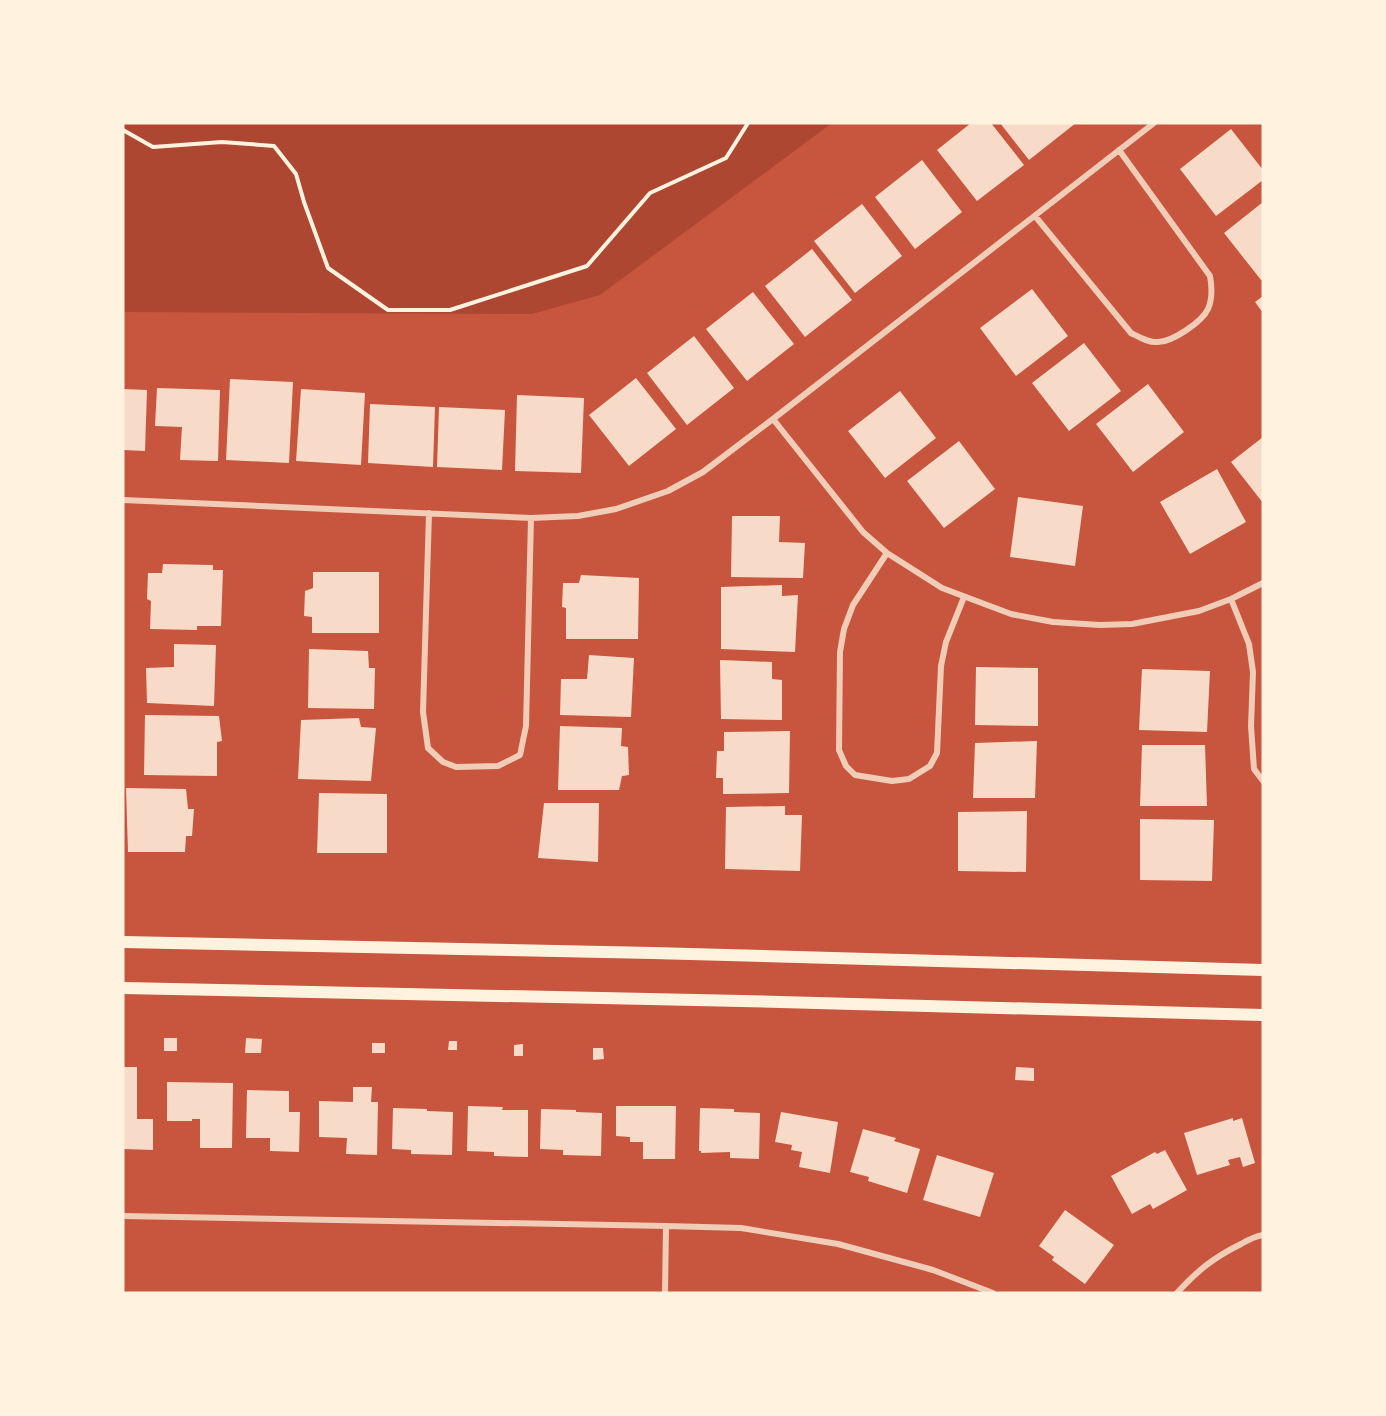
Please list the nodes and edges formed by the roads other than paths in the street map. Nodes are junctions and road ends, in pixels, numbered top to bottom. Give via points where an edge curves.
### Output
1 (1154, 123) edge
2 (1119, 150) junction
3 (1035, 216) junction
4 (773, 419) junction
5 (123, 500) edge
6 (429, 513) junction
7 (531, 518) junction
8 (887, 553) junction
9 (1263, 584) edge
10 (964, 597) junction
11 (1231, 599) junction
12 (1263, 782) edge
13 (123, 942) edge
14 (1263, 970) edge
15 (123, 988) edge
16 (1263, 1015) edge
17 (123, 1216) edge
18 (666, 1226) junction
19 (1263, 1235) edge
20 (665, 1293) edge
21 (993, 1293) edge
22 (1177, 1293) edge

1 - 2 street
2 - 3 street
2 - 3 street via 1210,276 1213,290 1209,308 1178,336 1160,342 1131,333
3 - 4 street
4 - 7 street via 703,472 668,491 606,511
4 - 8 street via 863,532
5 - 6 street
6 - 7 street
6 - 7 street via 423,712 428,748 442,762 456,767 498,766 520,755 526,726
8 - 10 street via 942,588
8 - 10 street via 853,605 840,652 839,750 855,775 892,781 909,779 930,766 937,753 941,666
9 - 11 street
10 - 11 street via 1011,614 1100,625 1132,624 1198,611
11 - 12 street via 1249,644 1254,769
13 - 14 main road
15 - 16 main road
17 - 18 street
18 - 20 street
18 - 21 street via 741,1228 838,1244 933,1270
19 - 22 street via 1220,1254

